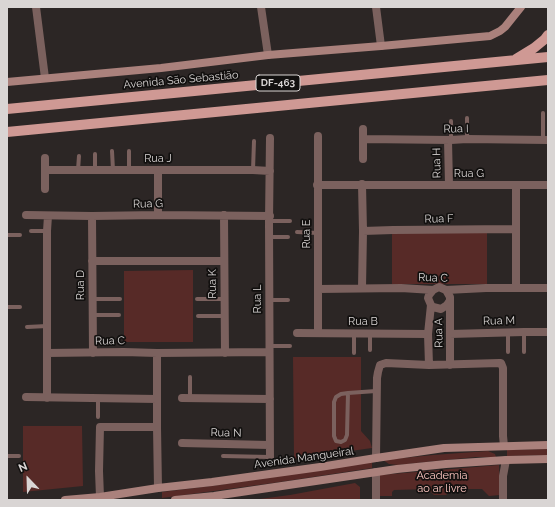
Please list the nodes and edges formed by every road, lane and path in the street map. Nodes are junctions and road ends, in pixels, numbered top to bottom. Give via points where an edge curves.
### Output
1 (36, 7) edge
2 (261, 7) edge
3 (376, 7) edge
4 (521, 7) edge
5 (548, 35) edge
6 (381, 46) junction
7 (268, 55) junction
8 (548, 57) edge
9 (514, 61) junction
10 (45, 78) junction
11 (548, 80) edge
12 (7, 82) edge
13 (7, 109) edge
14 (543, 113) dead end
15 (467, 118) dead end
16 (451, 121) dead end
17 (363, 129) dead end
18 (7, 132) edge
19 (318, 136) dead end
20 (270, 138) dead end
21 (364, 139) junction
22 (467, 139) junction
23 (449, 140) junction
24 (546, 140) edge
25 (254, 141) dead end
26 (112, 151) dead end
27 (129, 151) dead end
28 (95, 154) dead end
29 (79, 156) dead end
30 (45, 158) dead end
31 (363, 159) dead end
32 (45, 170) junction
33 (78, 170) junction
34 (95, 170) junction
35 (113, 170) junction
36 (129, 170) junction
37 (158, 170) junction
38 (253, 170) junction
39 (270, 171) junction
40 (362, 184) junction
41 (318, 185) junction
42 (449, 185) junction
43 (516, 185) junction
44 (548, 185) edge
45 (45, 189) dead end
46 (26, 215) dead end
47 (158, 215) junction
48 (224, 215) junction
49 (48, 216) junction
50 (92, 216) junction
51 (269, 218) junction
52 (290, 221) dead end
53 (515, 229) junction
54 (30, 231) dead end
55 (363, 231) junction
56 (47, 232) junction
57 (297, 232) dead end
58 (318, 233) junction
59 (7, 235) edge
60 (20, 235) dead end
61 (269, 237) junction
62 (288, 237) dead end
63 (92, 261) junction
64 (224, 261) junction
65 (362, 288) junction
66 (516, 288) junction
67 (548, 288) edge
68 (318, 289) junction
69 (433, 290) junction
70 (446, 290) junction
71 (92, 299) junction
72 (120, 299) dead end
73 (224, 299) junction
74 (197, 300) dead end
75 (269, 300) junction
76 (288, 300) dead end
77 (449, 302) junction
78 (431, 305) junction
79 (7, 307) edge
80 (20, 307) dead end
81 (92, 315) junction
82 (119, 315) dead end
83 (198, 316) dead end
84 (225, 316) junction
85 (47, 326) junction
86 (27, 327) dead end
87 (508, 332) junction
88 (524, 332) junction
89 (548, 332) edge
90 (297, 333) dead end
91 (318, 333) junction
92 (354, 333) junction
93 (370, 333) junction
94 (428, 334) junction
95 (450, 334) junction
96 (290, 346) dead end
97 (269, 349) junction
98 (370, 350) dead end
99 (508, 352) dead end
100 (524, 352) dead end
101 (47, 353) junction
102 (93, 353) junction
103 (157, 353) junction
104 (225, 353) junction
105 (354, 353) dead end
106 (450, 364) junction
107 (429, 365) junction
108 (190, 377) dead end
109 (376, 391) junction
110 (348, 393) junction
111 (26, 397) dead end
112 (47, 398) junction
113 (98, 398) junction
114 (186, 398) joint
115 (270, 399) junction
116 (157, 403) junction
117 (98, 417) dead end
118 (157, 427) junction
119 (182, 443) dead end
120 (269, 445) junction
121 (548, 445) edge
122 (504, 446) junction
123 (7, 456) edge
124 (19, 456) dead end
125 (223, 456) dead end
126 (376, 458) junction
127 (270, 459) joint
128 (548, 459) edge
129 (506, 460) junction
130 (320, 468) junction
131 (376, 472) junction
132 (322, 480) junction
133 (212, 482) junction
134 (158, 488) junction
135 (214, 496) junction
136 (100, 497) junction
137 (65, 500) edge
138 (175, 500) edge
139 (376, 500) edge
140 (503, 500) edge

1 - 10 street
2 - 7 street
3 - 6 street
4 - 6 street via 505,27 490,36
5 - 9 main road
6 - 7 street
7 - 10 street
8 - 9 main road, Avenida São Sebastião / DF-463
9 - 13 main road, Avenida São Sebastião / DF-463
10 - 12 street
11 - 18 main road, DF-463
14 - 24 lane
15 - 22 lane
16 - 23 lane
17 - 21 street
19 - 41 street, Rua E
20 - 39 street, Rua L
21 - 23 street, Rua I
21 - 31 street
22 - 23 street, Rua I
22 - 24 street, Rua I
23 - 42 street, Rua H
25 - 38 lane
26 - 35 lane
27 - 36 lane
28 - 34 lane
29 - 33 lane
30 - 32 street
32 - 33 street, Rua J
32 - 45 street
33 - 34 street, Rua J
34 - 35 street, Rua J
35 - 36 street, Rua J
36 - 37 street, Rua J
37 - 38 street, Rua J
37 - 47 street
38 - 39 street, Rua J
39 - 51 street, Rua L
40 - 41 street, Rua G
40 - 42 street, Rua G
40 - 55 street
41 - 58 street, Rua E
42 - 43 street, Rua G
43 - 44 street, Rua G
43 - 53 street
46 - 49 street, Rua G
47 - 48 street, Rua G
47 - 50 street, Rua G
48 - 51 street, Rua G
48 - 64 street, Rua K
49 - 50 street, Rua G
49 - 56 street
50 - 63 street, Rua D
51 - 52 lane
51 - 61 street, Rua L
53 - 55 street, Rua F
53 - 66 street
54 - 56 lane
55 - 65 street
56 - 85 street
57 - 58 lane
58 - 68 street, Rua E
59 - 60 lane
61 - 62 lane
61 - 75 street, Rua L
63 - 64 street
63 - 71 street, Rua D
64 - 73 street, Rua K
65 - 68 street, Rua C
65 - 69 street, Rua C
66 - 67 street, Rua C
66 - 70 street, Rua C
68 - 91 street, Rua E
69 - 70 street, Rua C via 440,287
69 - 78 street, Rua A via 428,298
70 - 77 street, Rua A via 450,297
71 - 72 lane
71 - 81 street, Rua D
73 - 74 lane
73 - 84 street, Rua K
75 - 76 lane
75 - 97 street, Rua L
77 - 78 street, Rua A via 441,309
77 - 95 street, Rua A
78 - 94 street, Rua A
79 - 80 lane
81 - 82 lane
81 - 102 street, Rua D
83 - 84 lane
84 - 104 street, Rua K
85 - 86 lane
85 - 101 street
87 - 88 street, Rua M
87 - 95 street, Rua M
87 - 99 lane
88 - 89 street, Rua M
88 - 100 lane
90 - 91 street, Rua B
91 - 92 street, Rua B
92 - 93 street, Rua B
92 - 105 lane
93 - 94 street, Rua B
93 - 98 lane
94 - 107 street, Rua A
95 - 106 street, Rua A
96 - 97 lane
97 - 104 street, Rua C
97 - 115 street, Rua L
101 - 102 street, Rua C
101 - 112 street
102 - 103 street, Rua C
103 - 104 street, Rua C
103 - 116 street
106 - 107 street
106 - 122 street via 502,364
107 - 109 street via 386,362 381,364
108 - 114 lane
109 - 110 lane
109 - 126 street
110 - 110 lane via 336,397 334,402 334,436 336,441 341,442 347,436
111 - 112 street
112 - 113 street
113 - 116 street
113 - 117 lane
114 - 115 street
115 - 120 street, Rua L
116 - 118 street
118 - 134 street
118 - 136 street via 100,427
119 - 120 street, Rua N
120 - 127 street, Rua L
121 - 122 street, Avenida Mangueiral
122 - 126 street, Avenida Mangueiral via 444,448
123 - 124 lane
125 - 127 lane
126 - 130 street, Avenida Mangueiral
128 - 129 street
129 - 131 street
129 - 140 street
130 - 132 street
130 - 133 street, Avenida Mangueiral
131 - 132 street
131 - 139 street
132 - 135 street
133 - 134 street, Avenida Mangueiral
133 - 135 street via 215,488
134 - 136 street, Avenida Mangueiral
135 - 138 street
136 - 137 street, Avenida Mangueiral

